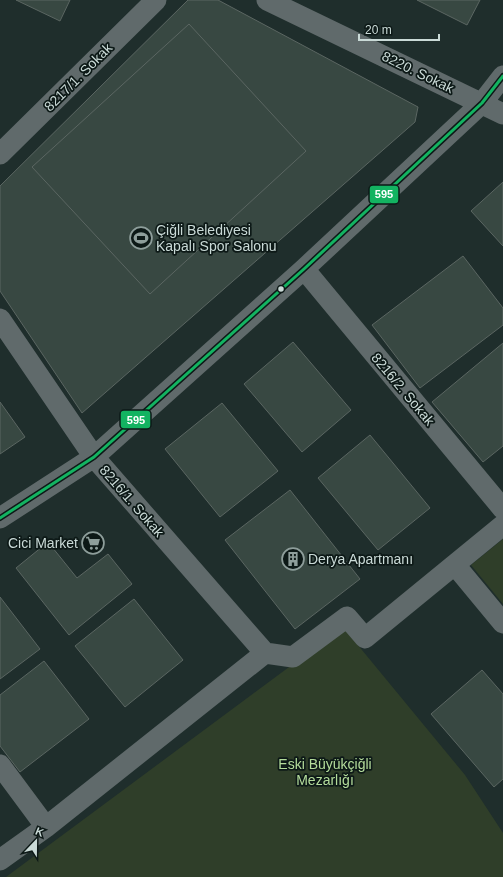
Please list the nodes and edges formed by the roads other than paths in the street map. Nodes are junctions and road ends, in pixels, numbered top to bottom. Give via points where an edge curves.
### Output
1 (156, 0) edge
2 (267, 0) edge
3 (503, 76) edge
4 (482, 103) junction
5 (503, 114) edge
6 (0, 154) edge
7 (304, 269) junction
8 (2, 328) edge
9 (94, 457) junction
10 (503, 509) edge
11 (0, 518) edge
12 (503, 525) edge
13 (455, 565) junction
14 (503, 623) edge
15 (265, 653) junction
16 (0, 765) edge
17 (46, 827) junction
18 (0, 860) edge

1 - 6 street, 8217/1. Sokak
2 - 4 street, 8220. Sokak
3 - 4 street
4 - 5 street, 8220. Sokak
4 - 7 street
7 - 9 street
7 - 10 street, 8216/2. Sokak
8 - 9 street, 8216/1. Sokak
9 - 11 street
9 - 15 street, 8216/1. Sokak
12 - 13 street
13 - 14 street
13 - 15 street via 365,638 347,617 293,657
15 - 17 street
16 - 17 street
17 - 18 street

